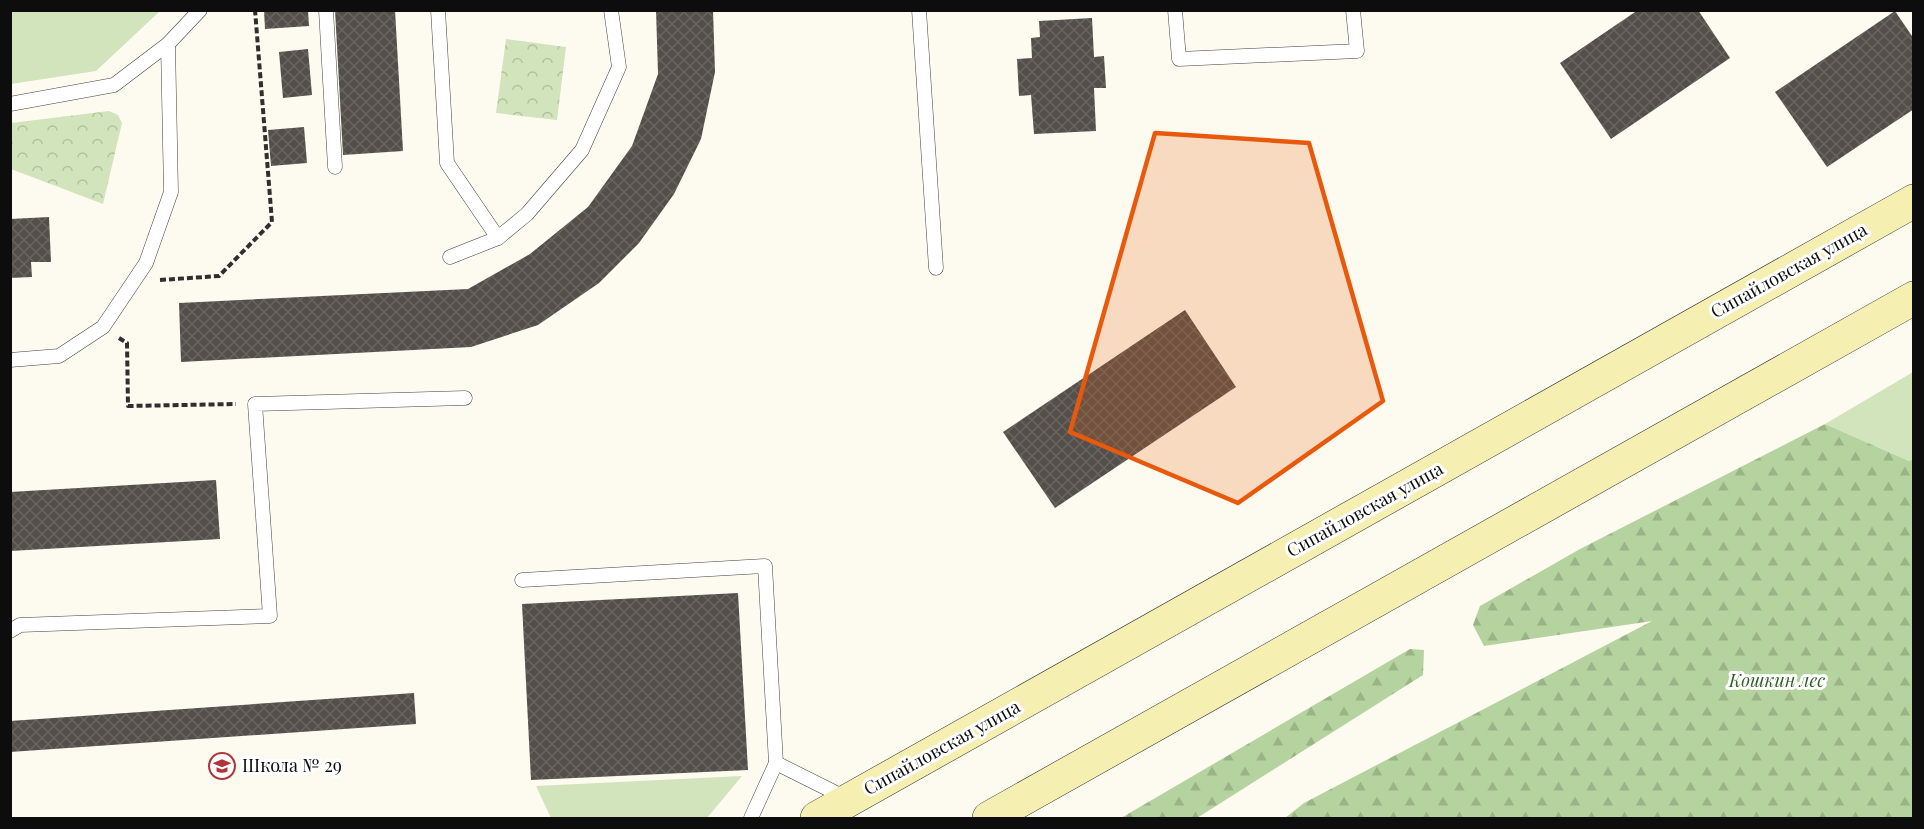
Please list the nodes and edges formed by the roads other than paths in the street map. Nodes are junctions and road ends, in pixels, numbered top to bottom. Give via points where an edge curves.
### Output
1 (200, 10) edge
2 (326, 10) edge
3 (438, 10) edge
4 (612, 10) edge
5 (919, 10) edge
6 (1175, 10) edge
7 (1353, 10) edge
8 (168, 44) junction
9 (10, 104) edge
10 (335, 167) dead end
11 (1914, 201) edge
12 (498, 238) junction
13 (450, 257) dead end
14 (936, 268) dead end
15 (1914, 297) edge
16 (10, 360) edge
17 (465, 398) dead end
18 (522, 580) dead end
19 (10, 631) edge
20 (776, 763) junction
21 (850, 800) junction
22 (751, 819) edge
23 (817, 819) edge
24 (988, 819) edge

1 - 8 lane
2 - 10 lane
3 - 12 lane via 447,163
4 - 12 lane via 619,67 582,150 527,214
5 - 14 lane
6 - 7 lane via 1179,59 1357,51
8 - 9 lane via 114,86
8 - 16 lane via 171,192 146,263 103,327 59,356
11 - 21 main road, Сипайловская улица
12 - 13 lane
15 - 24 main road
17 - 19 lane via 255,404 270,616 20,625
18 - 20 lane via 765,566
20 - 21 lane
20 - 22 lane
21 - 23 main road, Сипайловская улица

